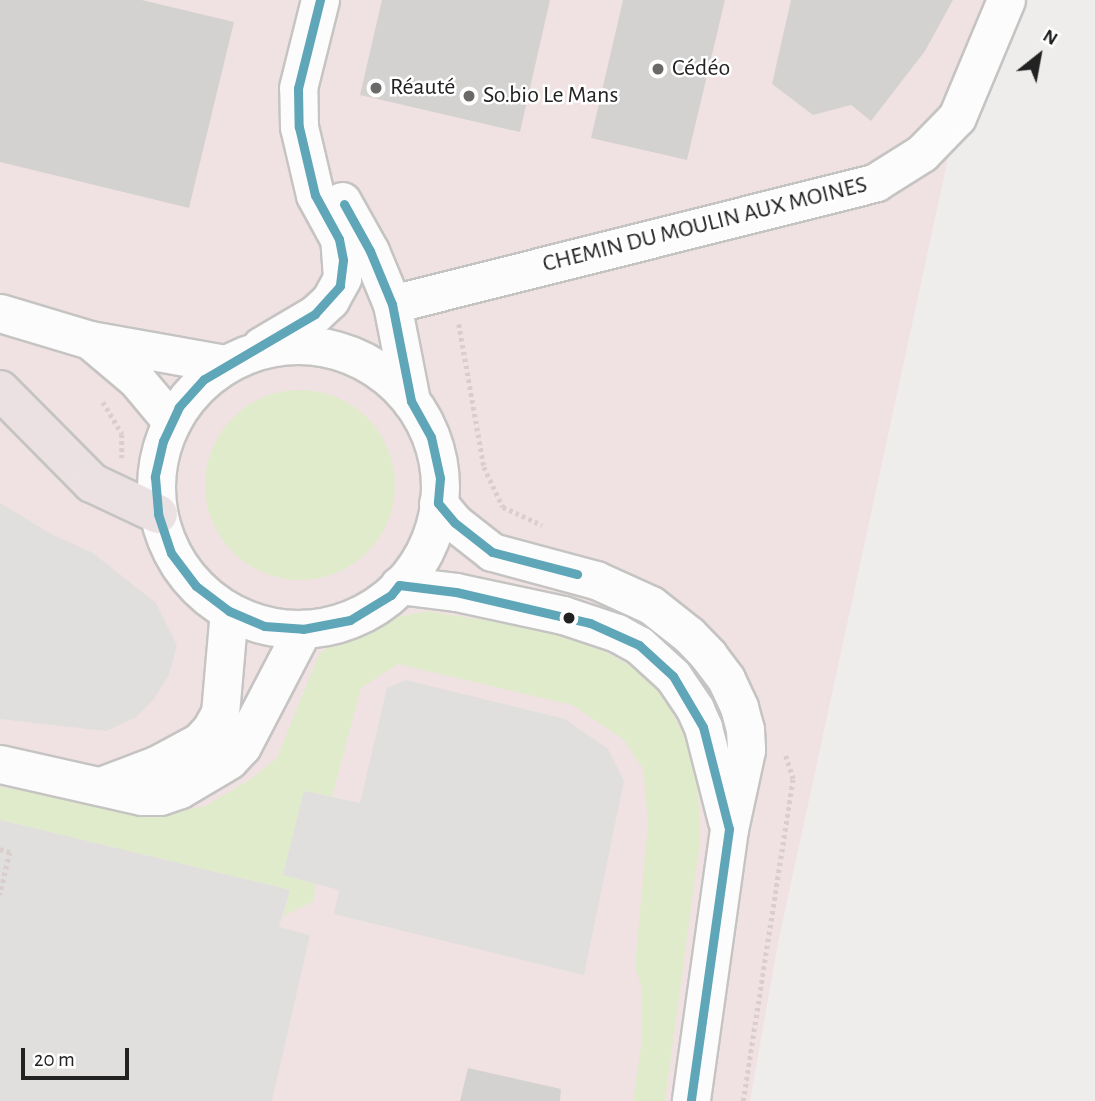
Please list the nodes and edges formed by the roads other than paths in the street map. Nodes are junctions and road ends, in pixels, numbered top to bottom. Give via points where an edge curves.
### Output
1 (320, 0) edge
2 (1006, 0) edge
3 (305, 153) junction
4 (392, 304) junction
5 (0, 313) edge
6 (90, 340) junction
7 (236, 359) junction
8 (0, 390) edge
9 (411, 401) junction
10 (172, 422) junction
11 (438, 503) junction
12 (158, 514) junction
13 (399, 586) junction
14 (229, 611) junction
15 (303, 629) junction
16 (0, 764) edge
17 (103, 785) junction
18 (729, 828) junction
19 (691, 1101) edge

1 - 3 street via 298,88
2 - 4 street, CHEMIN DU MOULIN AUX MOINES via 957,117 922,153 877,182
3 - 4 street via 346,207
3 - 7 street via 315,195 339,239 341,286 315,314
4 - 9 street
5 - 6 street
6 - 7 street
6 - 10 street via 136,379
7 - 9 street via 292,344 337,350 378,369
7 - 10 street via 204,379
8 - 12 highway via 92,483
9 - 11 street via 431,437 440,478
10 - 12 street via 155,477
11 - 13 street via 437,520 421,559
11 - 18 street via 492,552 633,594 668,617 708,655 726,679 745,729 746,750
12 - 14 street via 172,553 196,586
13 - 15 street via 350,620
13 - 18 street via 456,592 563,615 639,645 673,676 695,709
14 - 15 street via 264,626
14 - 17 street via 220,713 211,729 199,742 156,765
15 - 17 street via 253,729 229,760 198,781 160,796
16 - 17 street
18 - 19 street

